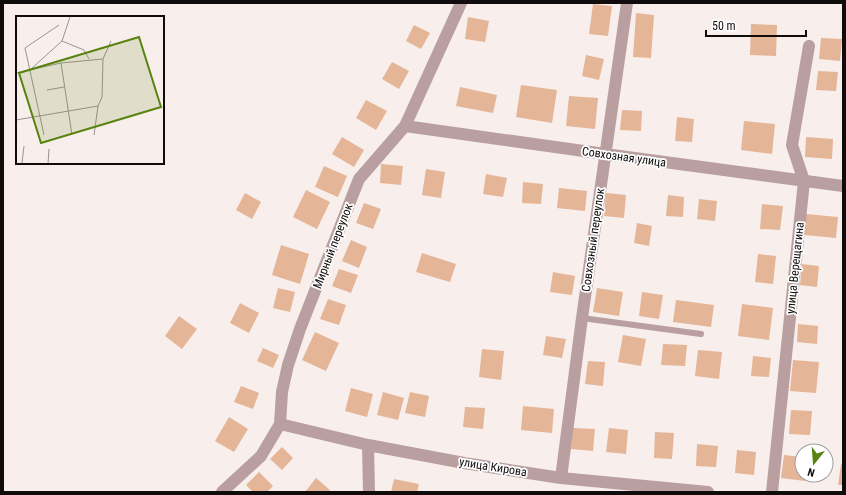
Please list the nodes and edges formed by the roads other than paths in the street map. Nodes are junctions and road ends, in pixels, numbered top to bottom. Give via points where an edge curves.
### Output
1 (461, 3) edge
2 (627, 3) edge
3 (808, 46) dead end
4 (405, 126) junction
5 (605, 154) junction
6 (804, 181) junction
7 (843, 186) edge
8 (582, 318) junction
9 (701, 334) dead end
10 (280, 424) junction
11 (368, 445) junction
12 (561, 478) junction
13 (222, 492) edge
14 (369, 492) edge
15 (708, 492) edge
16 (772, 492) edge

1 - 4 street, Мирный переулок
2 - 5 street, Совхозный переулок
3 - 6 street, улица Верещагина via 792,145
4 - 5 street, Совхозная улица
4 - 10 street, Мирный переулок via 359,179 288,366 282,392
5 - 6 street, Совхозная улица
5 - 8 street, Совхозный переулок
6 - 7 street, Совхозная улица
6 - 16 street, улица Верещагина
8 - 9 lane
8 - 12 street, Совхозный переулок
10 - 11 street, улица Кирова
10 - 13 street, Мирный переулок via 262,456
11 - 12 street, улица Кирова
11 - 14 street
12 - 15 street, улица Кирова

